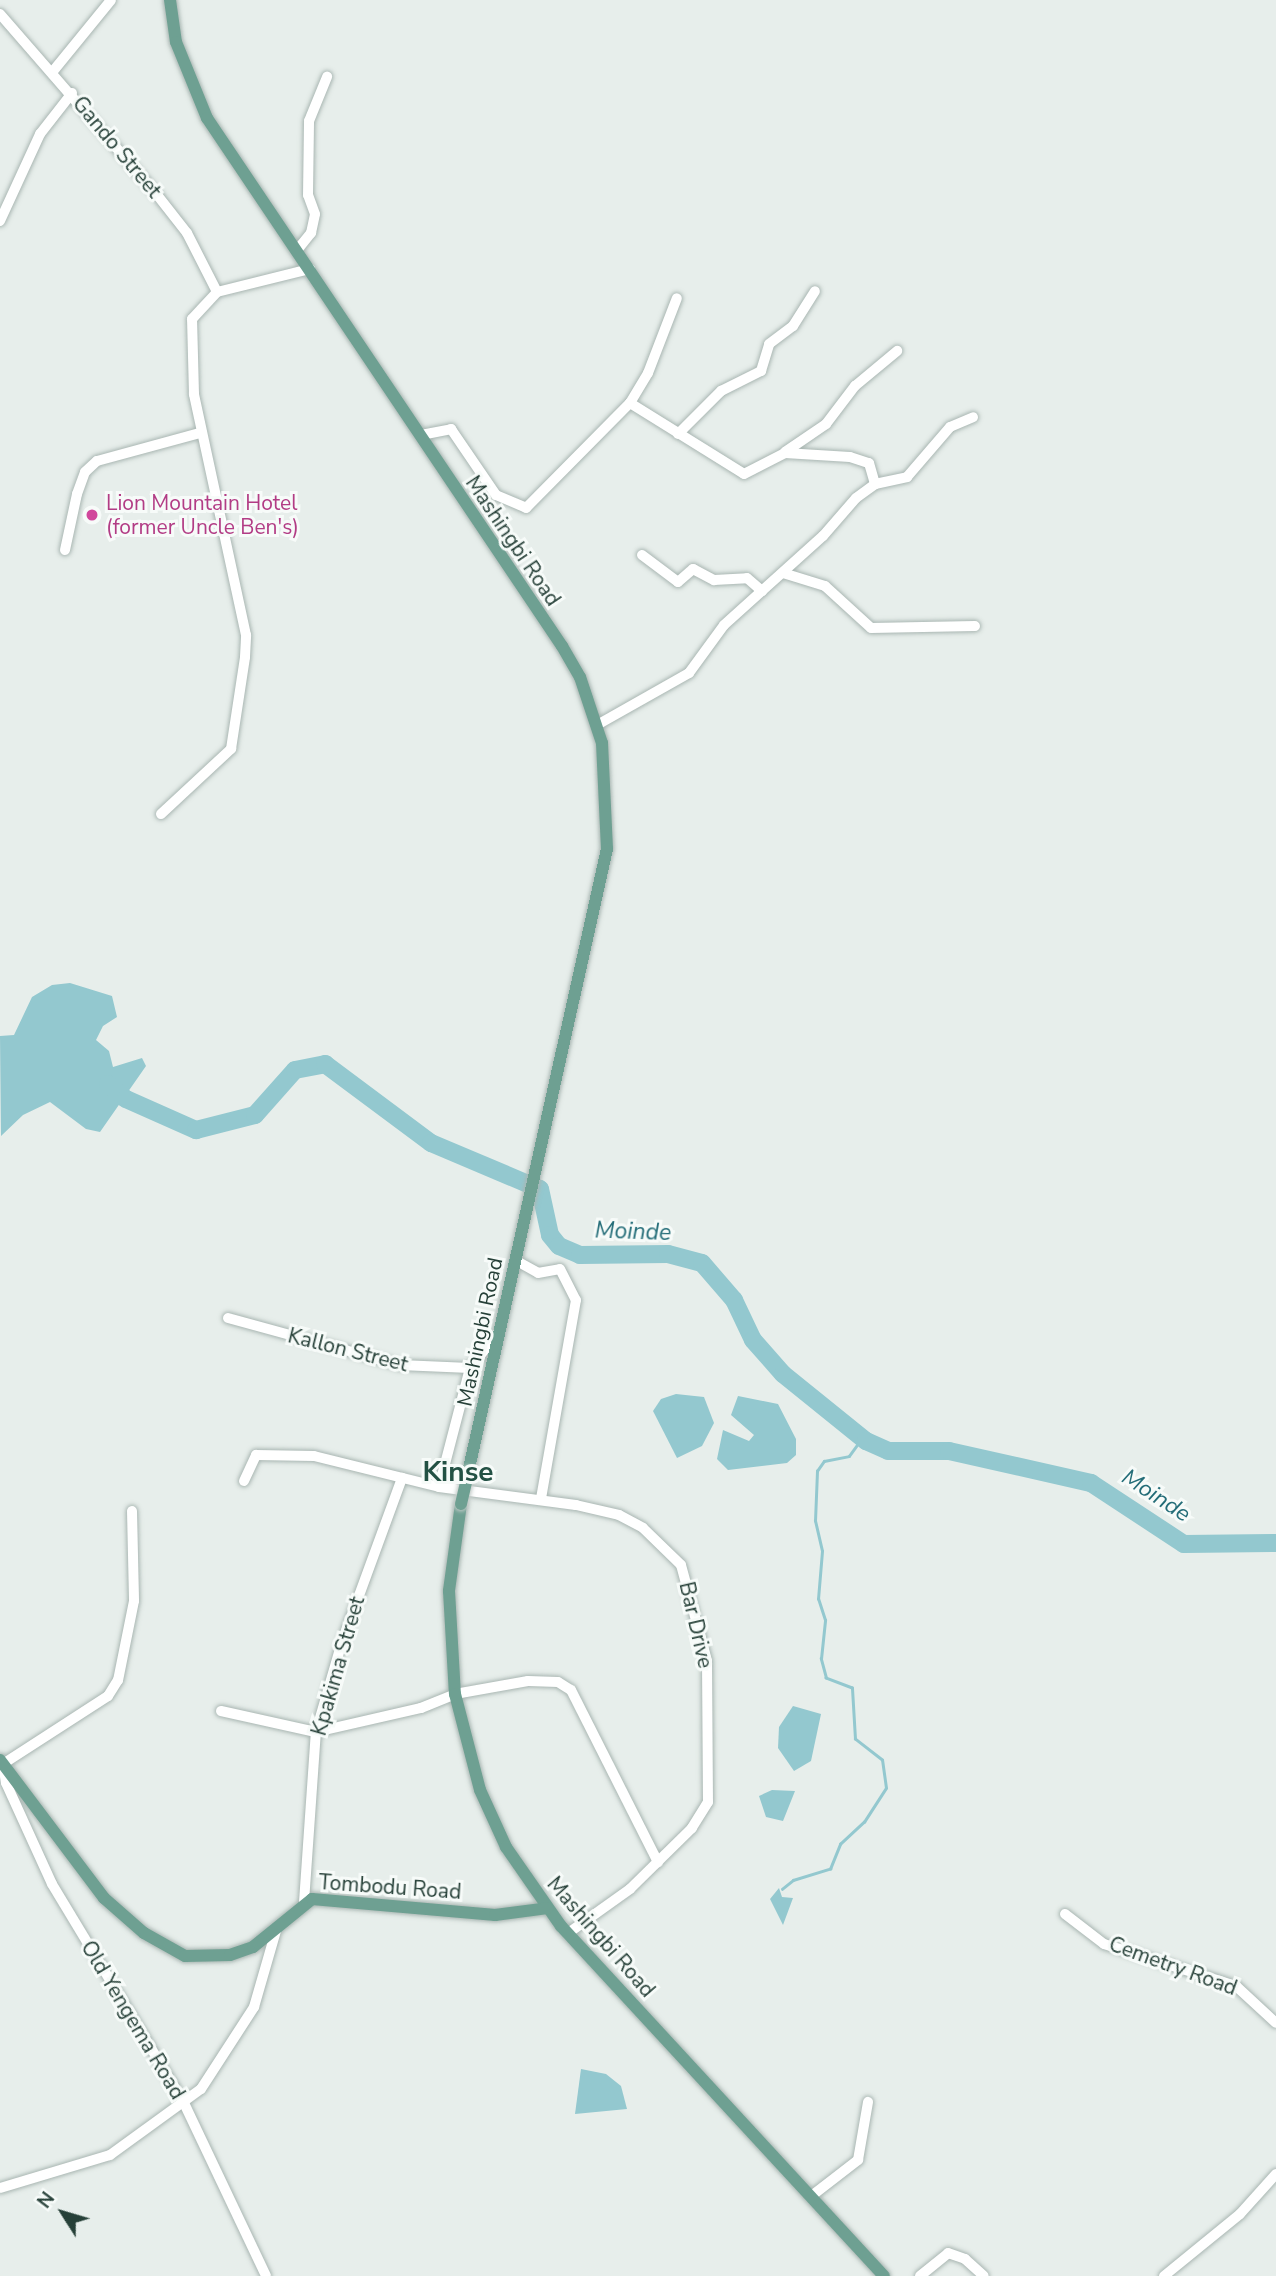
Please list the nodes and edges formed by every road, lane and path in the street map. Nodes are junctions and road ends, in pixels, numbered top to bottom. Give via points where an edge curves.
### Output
1 (111, 0) edge
2 (170, 0) edge
3 (0, 15) edge
4 (54, 70) junction
5 (327, 77) dead end
6 (72, 93) junction
7 (0, 221) edge
8 (298, 249) junction
9 (310, 269) junction
10 (815, 291) dead end
11 (217, 292) junction
12 (677, 298) dead end
13 (897, 351) dead end
14 (630, 402) junction
15 (973, 417) dead end
16 (200, 433) junction
17 (678, 434) junction
18 (421, 435) junction
19 (785, 453) junction
20 (875, 484) junction
21 (65, 550) dead end
22 (642, 555) dead end
23 (783, 573) junction
24 (762, 591) junction
25 (975, 626) dead end
26 (597, 725) junction
27 (161, 814) dead end
28 (515, 1260) junction
29 (228, 1318) dead end
30 (498, 1333) junction
31 (470, 1368) junction
32 (402, 1478) junction
33 (244, 1481) dead end
34 (439, 1487) junction
35 (541, 1499) junction
36 (132, 1511) dead end
37 (455, 1694) junction
38 (221, 1711) dead end
39 (316, 1732) junction
40 (1, 1762) edge
41 (658, 1862) junction
42 (304, 1902) junction
43 (548, 1908) junction
44 (1065, 1914) dead end
45 (276, 1931) junction
46 (567, 1934) junction
47 (1276, 2023) edge
48 (868, 2102) dead end
49 (184, 2103) junction
50 (1276, 2174) edge
51 (0, 2188) edge
52 (814, 2194) junction
53 (266, 2276) edge
54 (884, 2276) edge
55 (920, 2276) edge
56 (984, 2276) edge
57 (1164, 2276) edge

1 - 4 street
2 - 8 main road, Mashingbi Road via 176,43 206,118
3 - 4 street, Gando Street
4 - 6 street, Gando Street
5 - 8 street via 309,121 309,195 316,214 311,233
6 - 7 street via 40,134
6 - 11 street, Gando Street via 187,233
8 - 9 main road, Mashingbi Road
9 - 11 street
9 - 18 main road, Mashingbi Road
10 - 17 street via 793,326 769,344 761,371 721,391
11 - 16 street via 192,319
12 - 14 street via 648,373
13 - 19 street via 855,386 826,424
14 - 17 street
14 - 18 street via 526,508 496,495 451,429
15 - 20 street via 950,427 907,477
16 - 21 street via 97,461 77,494
16 - 27 street via 246,635 242,695 231,749
17 - 19 street via 744,474
18 - 26 main road, Mashingbi Road via 562,646
19 - 20 street via 849,457 869,463
20 - 23 street
22 - 24 street via 678,582 693,569 715,580 747,578
23 - 24 street
23 - 25 street via 825,586 871,628
24 - 26 street via 724,625 688,673
26 - 28 main road, Mashingbi Road via 609,814 607,849
28 - 30 main road, Mashingbi Road
28 - 35 street via 538,1273 560,1269 576,1300
29 - 31 street, Kallon Street via 401,1365
30 - 31 street
30 - 37 main road, Mashingbi Road, bridge via 461,1504 449,1591
31 - 34 street
32 - 33 street, Bar Drive via 314,1456 256,1455
32 - 34 street, Bar Drive
32 - 39 street, Kpakima Street via 350,1617
34 - 35 street, Bar Drive
35 - 41 street, Bar Drive via 618,1515 666,1546 681,1565 707,1661 710,1779 702,1817
36 - 40 street via 134,1601 118,1680 108,1696
37 - 39 street via 421,1708
37 - 41 street via 528,1681 565,1685
37 - 43 main road, Mashingbi Road via 480,1790 506,1847
38 - 39 street
39 - 42 street, Kpakima Street
40 - 45 main road, Tombodu Road via 104,1898 164,1947 202,1959 230,1955
40 - 49 street, Old Yengema Road via 14,1803 52,1884
41 - 46 street, Bar Drive
42 - 43 main road, Tombodu Road via 324,1898 522,1916
42 - 45 main road, Tombodu Road
43 - 46 main road, Mashingbi Road
44 - 47 street, Cemetry Road via 1104,1944 1236,1986
45 - 49 street via 268,1967 242,2032 216,2073
46 - 52 main road, Mashingbi Road
48 - 52 street via 858,2160
49 - 51 street via 110,2155
49 - 53 street, Old Yengema Road
50 - 57 street via 1240,2214
52 - 54 main road, Mashingbi Road
55 - 56 street via 948,2252 965,2259

